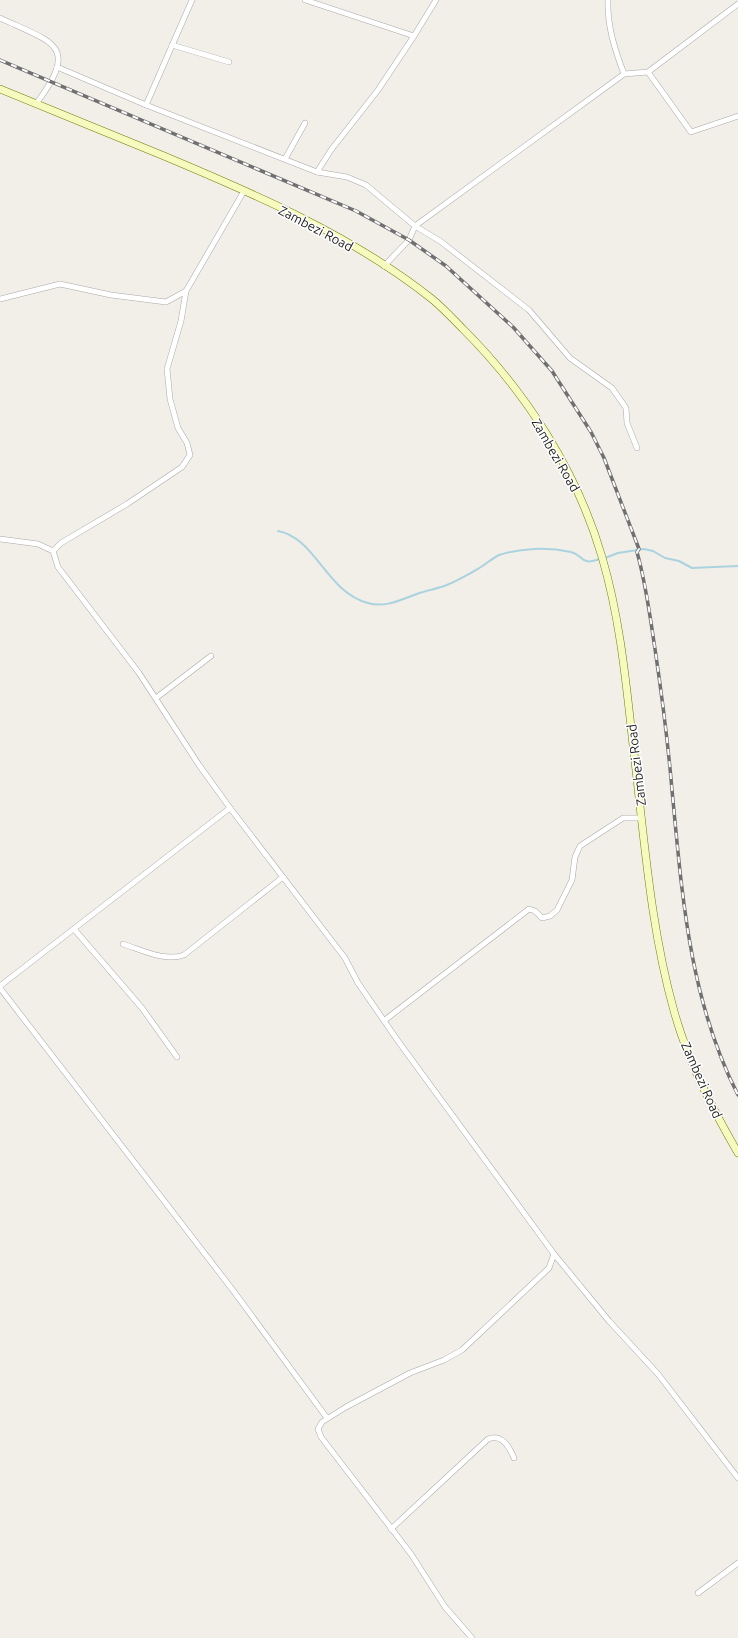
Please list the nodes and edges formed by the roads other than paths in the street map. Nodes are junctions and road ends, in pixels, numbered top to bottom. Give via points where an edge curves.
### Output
1 (192, 0) edge
2 (305, 0) edge
3 (436, 0) edge
4 (608, 0) edge
5 (738, 4) edge
6 (0, 18) edge
7 (414, 36) junction
8 (172, 45) junction
9 (229, 62) dead end
10 (57, 67) junction
11 (648, 72) junction
12 (624, 74) junction
13 (0, 89) edge
14 (36, 104) junction
15 (146, 105) junction
16 (738, 116) edge
17 (305, 123) dead end
18 (285, 159) junction
19 (317, 172) junction
20 (244, 191) junction
21 (415, 226) junction
22 (384, 266) junction
23 (186, 291) junction
24 (0, 299) edge
25 (636, 448) dead end
26 (0, 539) edge
27 (53, 551) junction
28 (211, 656) dead end
29 (156, 698) junction
30 (230, 808) junction
31 (642, 818) junction
32 (282, 877) junction
33 (74, 929) junction
34 (123, 944) dead end
35 (0, 987) edge
36 (385, 1020) junction
37 (177, 1057) dead end
38 (738, 1153) edge
39 (554, 1254) junction
40 (327, 1418) junction
41 (514, 1458) dead end
42 (738, 1478) edge
43 (391, 1529) junction
44 (738, 1564) edge
45 (698, 1593) dead end
46 (472, 1638) edge

1 - 8 street
2 - 7 street
3 - 7 street
4 - 12 street via 612,41
5 - 11 street
6 - 10 street via 54,46 60,59
7 - 19 street via 378,90
8 - 9 street
8 - 15 street
10 - 14 street via 52,82
10 - 15 street
11 - 12 street
11 - 16 street via 691,132
12 - 21 street
13 - 14 main road, Zambezi Road
14 - 20 main road, Zambezi Road
15 - 18 street
17 - 18 street
18 - 19 street
19 - 21 street via 347,177 366,185
20 - 22 main road, Zambezi Road via 334,235
20 - 23 street
21 - 22 street via 408,240
21 - 25 street via 440,241 529,310 570,358 612,388 626,408 627,423
22 - 31 main road, Zambezi Road via 434,300 486,352 542,427 575,484 602,557 616,610
23 - 24 street via 166,302 111,295 60,284
23 - 27 street via 181,320 167,369 170,399 178,428 190,455 182,468 61,543
26 - 27 street via 38,544
27 - 29 street via 66,580
28 - 29 street
29 - 30 street
30 - 32 street
30 - 33 street
31 - 36 street via 623,818 580,846 575,857 572,880 557,910 550,916 542,918 529,909
31 - 38 main road, Zambezi Road via 660,949 674,1012 696,1071
32 - 34 street via 184,955 169,957
32 - 36 street via 345,958 358,983
33 - 35 street
33 - 37 street via 142,1008
35 - 40 street via 232,1289
36 - 39 street
39 - 40 street via 549,1268 462,1350 384,1386
39 - 42 street via 609,1321 658,1374
40 - 43 street via 318,1429 321,1437
41 - 43 street via 504,1441 498,1438 488,1439
43 - 46 street via 411,1554 445,1607
44 - 45 street

